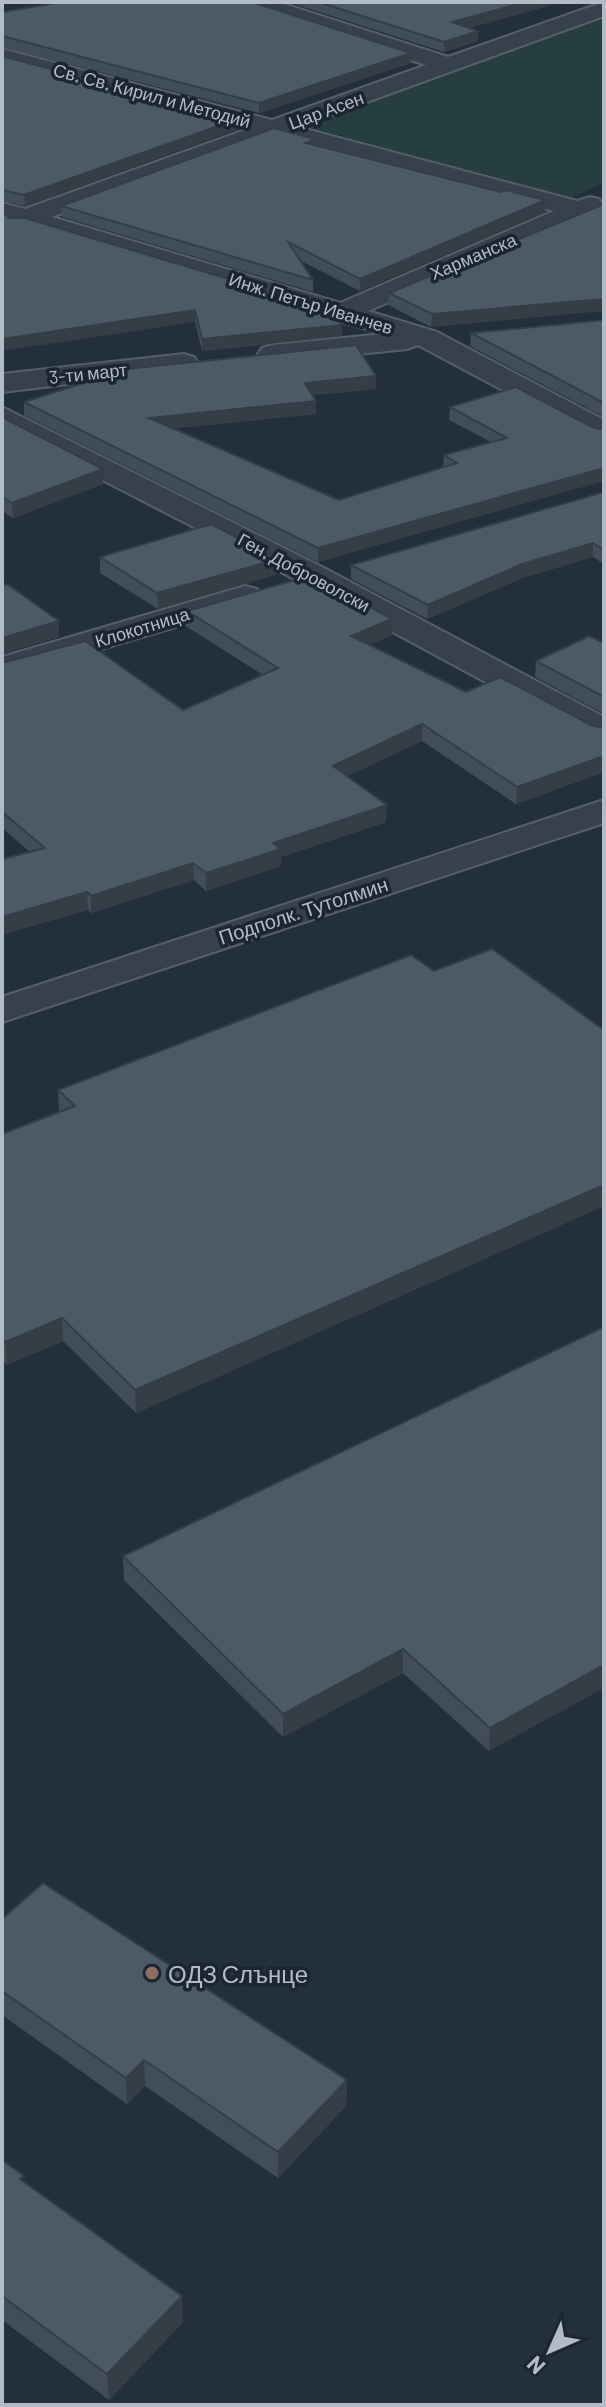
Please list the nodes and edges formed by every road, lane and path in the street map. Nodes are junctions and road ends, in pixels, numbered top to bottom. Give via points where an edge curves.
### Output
1 (255, 2) edge
2 (604, 8) edge
3 (2, 56) edge
4 (451, 65) junction
5 (276, 128) junction
6 (592, 204) edge
7 (10, 218) edge
8 (343, 312) junction
9 (471, 334) edge
10 (427, 338) junction
11 (238, 358) edge
12 (207, 361) edge
13 (2, 383) edge
14 (2, 416) edge
15 (604, 432) edge
16 (359, 563) edge
17 (314, 576) junction
18 (2, 668) edge
19 (604, 731) edge
20 (604, 811) edge
21 (2, 1010) edge

1 - 4 street
2 - 4 street, Цар Асен
3 - 5 street, Св. Св. Кирил и Методий
4 - 5 street, Цар Асен
5 - 6 street, Св. Св. Кирил и Методий
5 - 7 street, Цар Асен
6 - 8 street, Харманска
7 - 8 street, Инж. Петър Иванчев
8 - 10 street, Инж. Петър Иванчев
9 - 10 street
10 - 11 street
10 - 15 street, Инж. Петър Иванчев
12 - 13 street, 3-ти март
14 - 17 street, Ген. Доброволски
16 - 17 street, Клокотница
17 - 18 street, Клокотница
17 - 19 street, Ген. Доброволски
20 - 21 street, Подполк. Тутолмин

